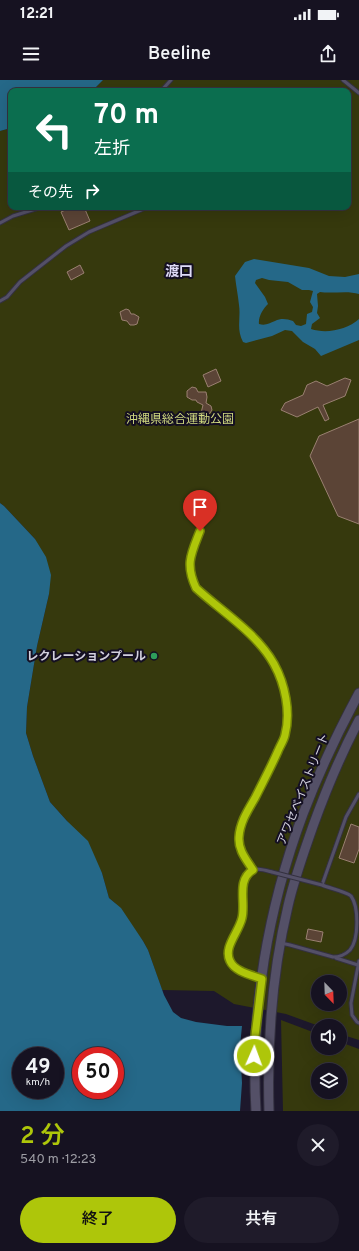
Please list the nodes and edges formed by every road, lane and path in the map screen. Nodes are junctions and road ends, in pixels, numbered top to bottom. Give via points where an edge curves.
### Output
1 (171, 80) edge
2 (344, 80) edge
3 (164, 88) edge
4 (359, 93) edge
5 (32, 210) edge
6 (141, 210) edge
7 (0, 224) edge
8 (0, 301) edge
9 (208, 508) dead end
10 (359, 693) edge
11 (359, 720) edge
12 (359, 794) edge
13 (253, 870) junction
14 (322, 885) junction
15 (358, 937) edge
16 (281, 943) junction
17 (333, 957) junction
18 (359, 963) edge
19 (262, 979) junction
20 (359, 1023) edge
21 (256, 1111) edge
22 (269, 1111) edge

1 - 3 lane
2 - 4 lane
5 - 7 lane via 13,216
6 - 8 lane via 89,232 66,246
9 - 13 lane via 189,565 191,578 196,588 263,648 283,684 287,712 285,735 241,824 240,849
10 - 19 main road, アワセベイストリート via 317,778 290,850 275,904
11 - 16 main road, アワセベイストリート via 329,784 302,855
12 - 14 lane via 346,817
13 - 14 lane, bridge via 260,869
13 - 19 lane via 247,873 242,883 242,918 228,955 235,968
14 - 15 lane via 350,895 356,903
15 - 17 lane via 350,950 340,957
16 - 17 lane
16 - 22 main road, アワセベイストリート via 269,1037
17 - 18 lane
18 - 20 lane via 351,1003 352,1015
19 - 21 main road, アワセベイストリート via 254,1056

